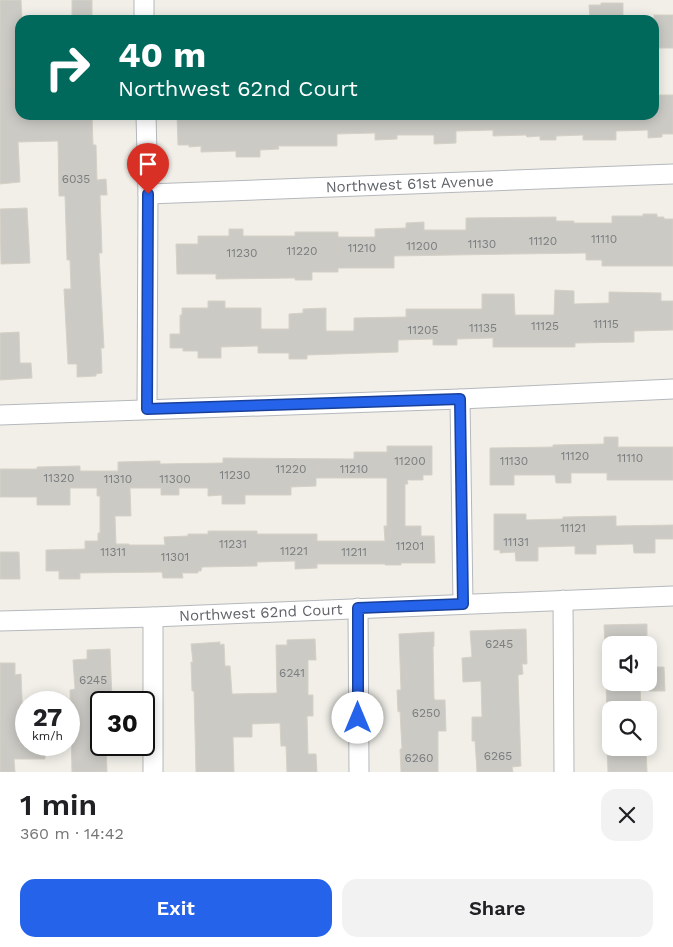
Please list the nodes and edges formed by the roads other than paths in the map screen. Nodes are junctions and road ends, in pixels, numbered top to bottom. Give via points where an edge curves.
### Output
1 (144, 0) edge
2 (144, 15) edge
3 (146, 120) edge
4 (673, 174) edge
5 (148, 194) junction
6 (673, 389) edge
7 (460, 399) junction
8 (147, 409) junction
9 (0, 415) edge
10 (673, 596) edge
11 (564, 600) junction
12 (463, 604) junction
13 (358, 608) junction
14 (153, 617) junction
15 (0, 621) edge
16 (153, 772) edge
17 (358, 772) edge
18 (564, 772) edge

1 - 2 street
3 - 5 street
4 - 5 street, Northwest 61st Avenue
5 - 8 street
6 - 7 street
7 - 8 street
7 - 12 street
8 - 9 street
10 - 11 street, Northwest 62nd Court
11 - 12 street, Northwest 62nd Court
11 - 18 street
12 - 13 street, Northwest 62nd Court
13 - 14 street, Northwest 62nd Court
13 - 17 street
14 - 15 street, Northwest 62nd Court
14 - 16 street

